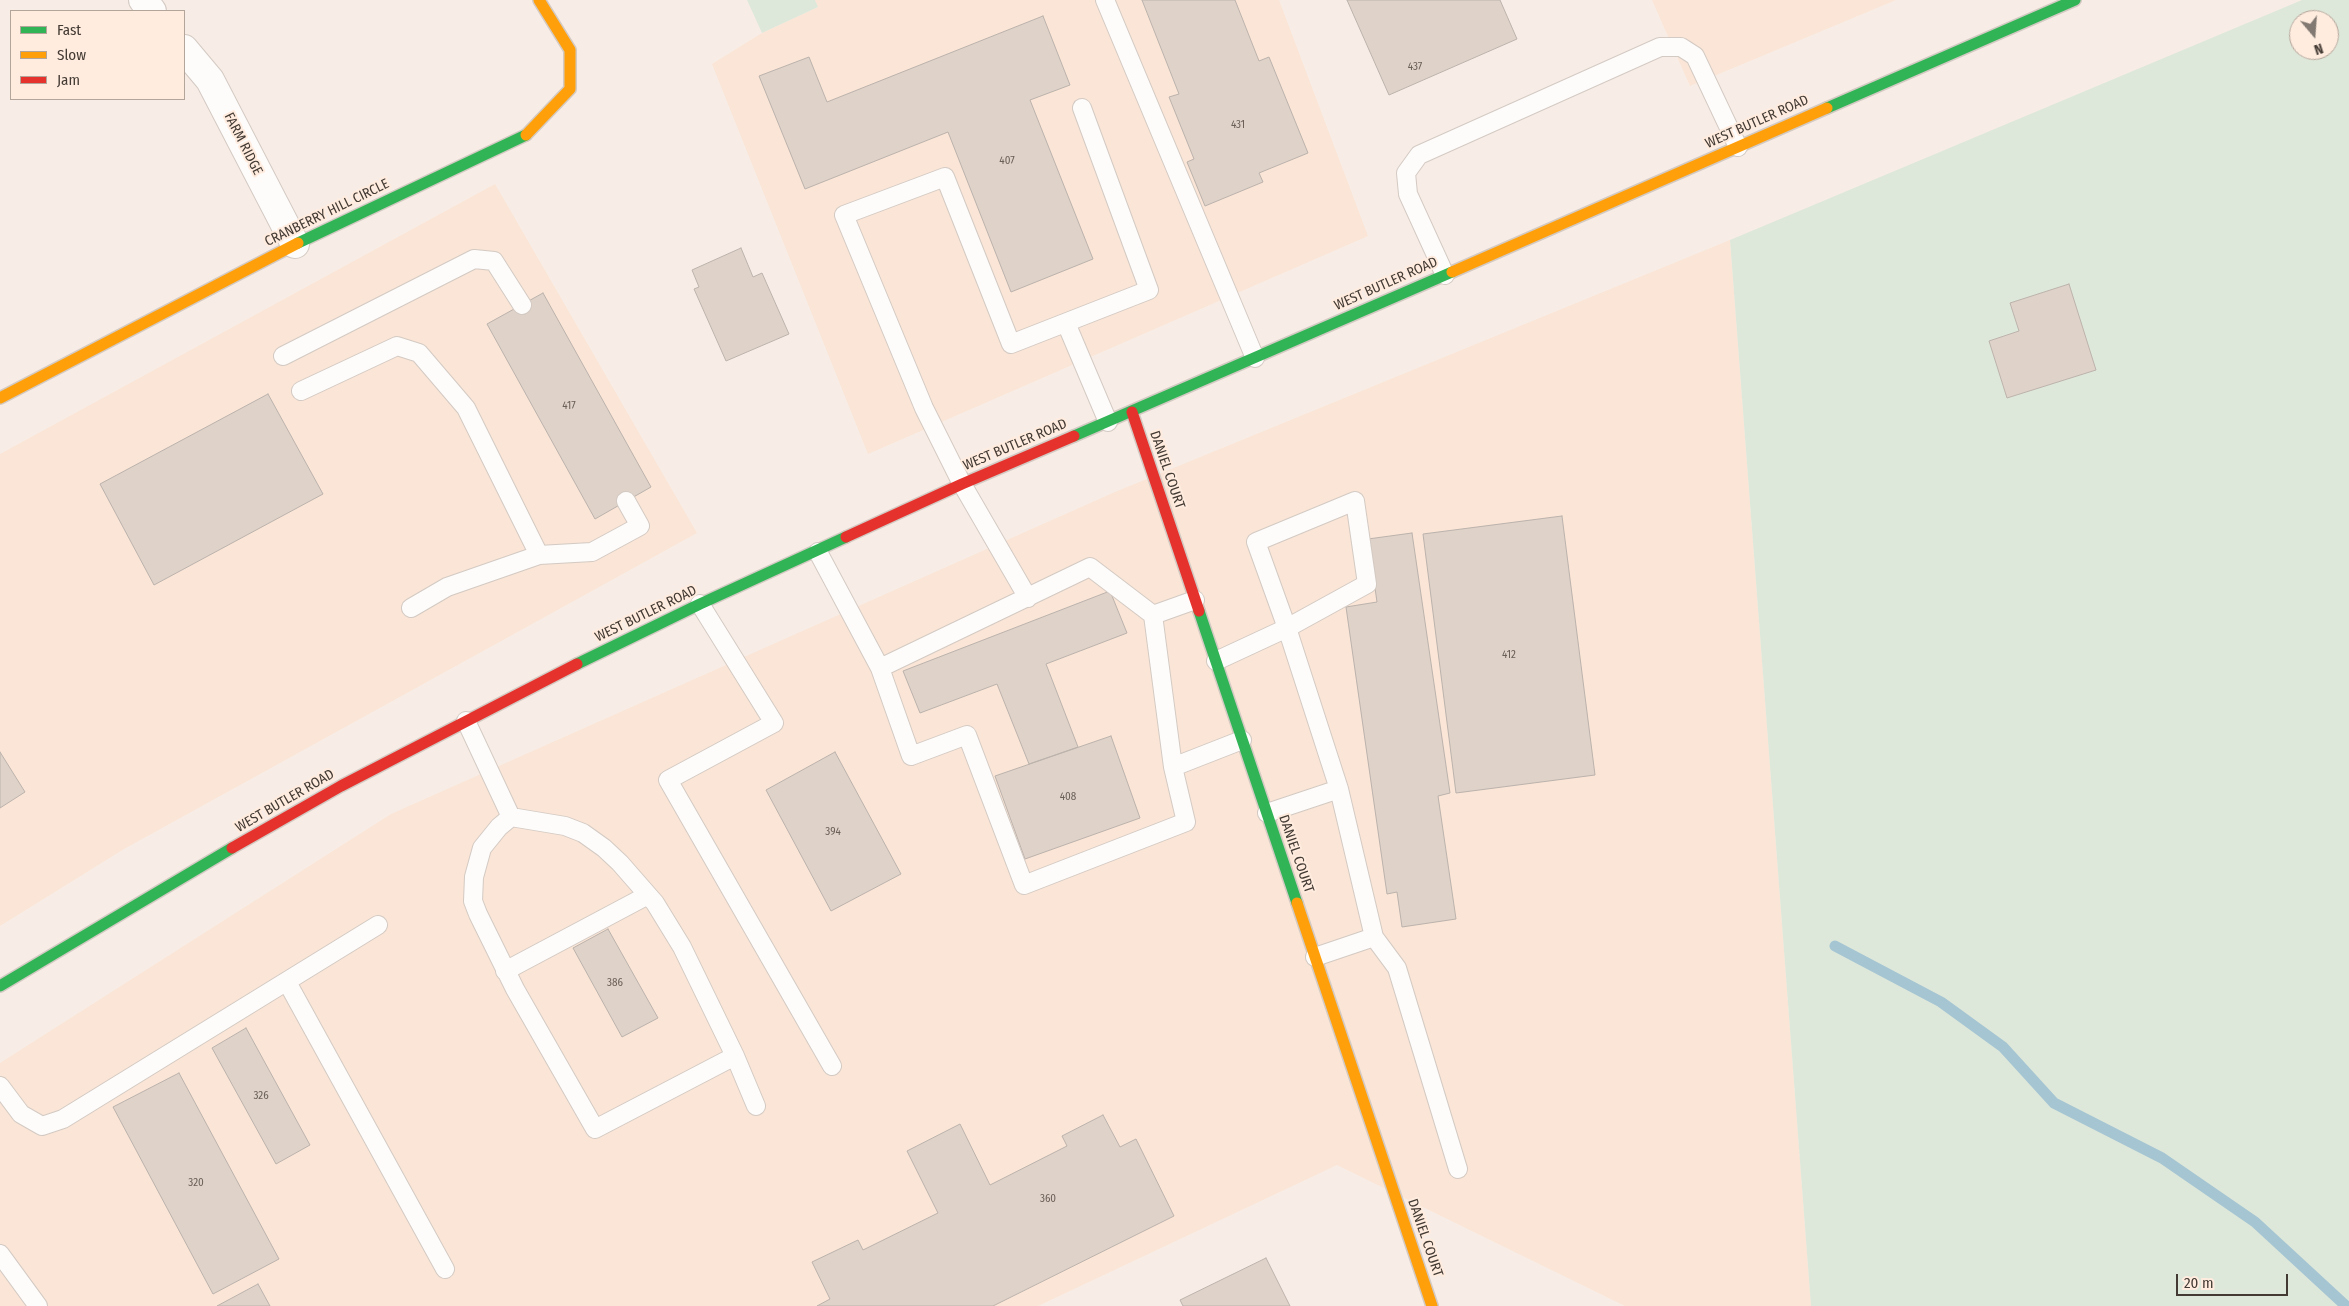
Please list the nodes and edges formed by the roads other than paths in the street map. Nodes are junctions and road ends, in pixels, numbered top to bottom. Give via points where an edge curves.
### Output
1 (143, 0) edge
2 (539, 0) edge
3 (1105, 0) edge
4 (2075, 0) edge
5 (151, 10) edge
6 (185, 50) edge
7 (1082, 108) dead end
8 (1738, 147) junction
9 (295, 244) junction
10 (1445, 275) junction
11 (522, 305) dead end
12 (1066, 323) junction
13 (283, 356) dead end
14 (1255, 358) junction
15 (300, 391) dead end
16 (2, 392) edge
17 (1132, 412) junction
18 (1108, 422) junction
19 (962, 484) junction
20 (626, 501) dead end
21 (818, 552) junction
22 (539, 555) junction
23 (1028, 598) junction
24 (1195, 600) junction
25 (700, 604) junction
26 (411, 608) dead end
27 (1154, 615) junction
28 (1287, 628) junction
29 (1216, 661) junction
30 (880, 668) junction
31 (466, 721) junction
32 (1242, 740) junction
33 (1173, 767) junction
34 (1339, 789) junction
35 (1267, 813) junction
36 (511, 816) junction
37 (648, 895) junction
38 (378, 925) dead end
39 (1374, 937) junction
40 (1315, 957) junction
41 (505, 971) junction
42 (286, 982) junction
43 (0, 986) edge
44 (734, 1056) junction
45 (832, 1066) dead end
46 (0, 1086) edge
47 (756, 1106) dead end
48 (1458, 1169) dead end
49 (0, 1254) edge
50 (444, 1269) dead end
51 (38, 1306) edge
52 (1432, 1306) edge

1 - 5 street
2 - 9 main road, CRANBERRY HILL CIRCLE via 570,50 570,89 528,134
3 - 14 lane
4 - 8 main road, WEST BUTLER ROAD
6 - 9 street, FARM RIDGE via 210,80
7 - 12 lane via 1149,290
8 - 10 main road, WEST BUTLER ROAD
8 - 10 lane via 1695,56 1681,47 1660,47 1419,155 1406,173 1408,194
9 - 16 main road, CRANBERRY HILL CIRCLE
10 - 14 main road, WEST BUTLER ROAD
11 - 13 lane via 494,261 474,259
12 - 18 lane
12 - 19 lane via 1012,344 946,177 844,215 924,408
14 - 17 main road, WEST BUTLER ROAD
15 - 22 lane via 397,346 418,352 466,408
17 - 18 main road, WEST BUTLER ROAD
17 - 24 main road, DANIEL COURT
18 - 19 main road, WEST BUTLER ROAD
19 - 21 main road, WEST BUTLER ROAD
19 - 23 lane
20 - 22 lane via 640,526 592,552
21 - 25 main road, WEST BUTLER ROAD
21 - 30 lane
22 - 26 lane via 447,587
23 - 27 lane via 1090,567
23 - 30 lane
24 - 27 lane
24 - 29 main road, DANIEL COURT
25 - 31 main road, WEST BUTLER ROAD
25 - 45 lane via 774,723 668,780
27 - 33 lane
28 - 28 lane via 1256,542 1355,502 1367,584
28 - 29 lane
28 - 34 lane
29 - 32 main road, DANIEL COURT
30 - 33 lane via 911,756 967,735 1024,885 1186,822
31 - 36 lane
31 - 43 main road, WEST BUTLER ROAD via 341,786 163,887
32 - 33 lane
32 - 35 main road, DANIEL COURT
34 - 35 lane
34 - 39 lane
35 - 40 main road, DANIEL COURT
36 - 37 lane via 565,826 584,833 604,848
36 - 41 lane via 482,848 472,891 478,914
37 - 41 lane
37 - 44 lane via 682,947
38 - 42 lane
39 - 40 lane
39 - 48 lane via 1396,968
40 - 52 main road, DANIEL COURT
41 - 44 lane via 595,1129
42 - 46 lane via 63,1119 42,1126 21,1114
42 - 50 lane
44 - 47 lane
49 - 51 lane

